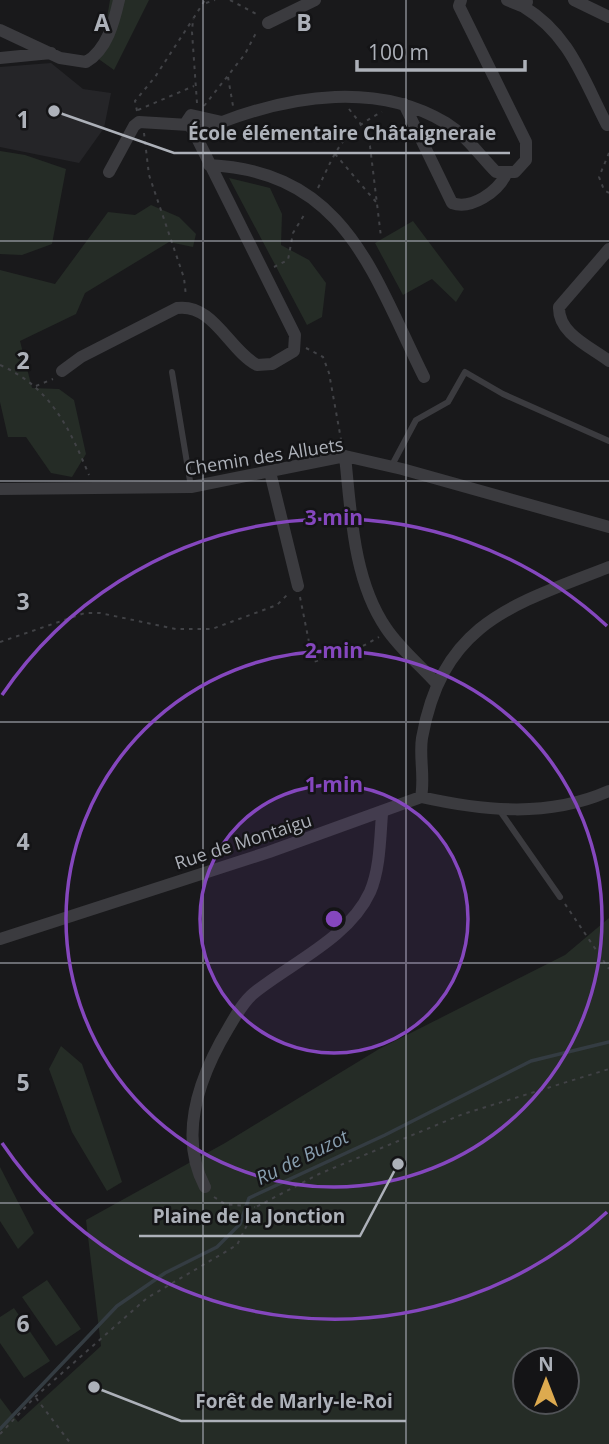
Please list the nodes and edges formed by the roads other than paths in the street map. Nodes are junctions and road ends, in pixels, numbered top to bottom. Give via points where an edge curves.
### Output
1 (119, 0) edge
2 (315, 0) edge
3 (461, 0) edge
4 (507, 0) edge
5 (574, 0) edge
6 (526, 4) edge
7 (609, 17) edge
8 (268, 23) road end
9 (0, 30) edge
10 (51, 53) junction
11 (0, 58) edge
12 (398, 102) junction
13 (222, 122) junction
14 (607, 125) dead end
15 (191, 129) junction
16 (209, 165) junction
17 (108, 172) dead end
18 (506, 174) junction
19 (609, 249) edge
20 (609, 360) edge
21 (62, 371) road end
22 (172, 372) dead end
23 (424, 377) dead end
24 (609, 442) edge
25 (345, 456) junction
26 (391, 467) junction
27 (271, 472) junction
28 (191, 487) junction
29 (0, 489) edge
30 (609, 527) edge
31 (609, 567) edge
32 (298, 586) road end
33 (437, 684) junction
34 (609, 791) edge
35 (421, 797) junction
36 (500, 811) junction
37 (382, 814) junction
38 (560, 897) road end
39 (2, 941) edge
40 (205, 1187) road end

1 - 10 street via 108,34 94,57 80,61
2 - 8 street
3 - 18 street via 526,142 522,168
4 - 6 street
5 - 7 street
6 - 14 street via 565,41
9 - 10 street
10 - 11 street
12 - 13 street via 339,98 279,104
12 - 18 street via 448,124 496,172
12 - 18 street via 452,202 467,205 500,187
13 - 15 street
13 - 15 street via 197,114 187,116
15 - 16 street
15 - 17 street via 138,116
16 - 21 street via 295,335 291,356 257,365 201,312 187,306 81,357
16 - 23 street via 267,173 314,198 344,227 360,249
19 - 20 street via 559,307 558,319
22 - 28 lane
24 - 26 lane via 465,372 448,402 416,421
25 - 26 street, Chemin des Alluets
25 - 27 street, Chemin des Alluets
25 - 33 street via 357,549 374,606 386,629
26 - 30 street, Chemin des Alluets
27 - 28 street, Chemin des Alluets
27 - 32 street
28 - 29 street, Chemin des Alluets
31 - 33 street via 526,600 489,622 455,652
33 - 35 street via 422,742
34 - 36 street via 568,805
35 - 36 street
35 - 37 street, Rue de Montaigu
36 - 38 lane
37 - 39 street, Rue de Montaigu
37 - 40 street via 370,893 356,913 252,994 218,1046 196,1095 192,1129 193,1154

